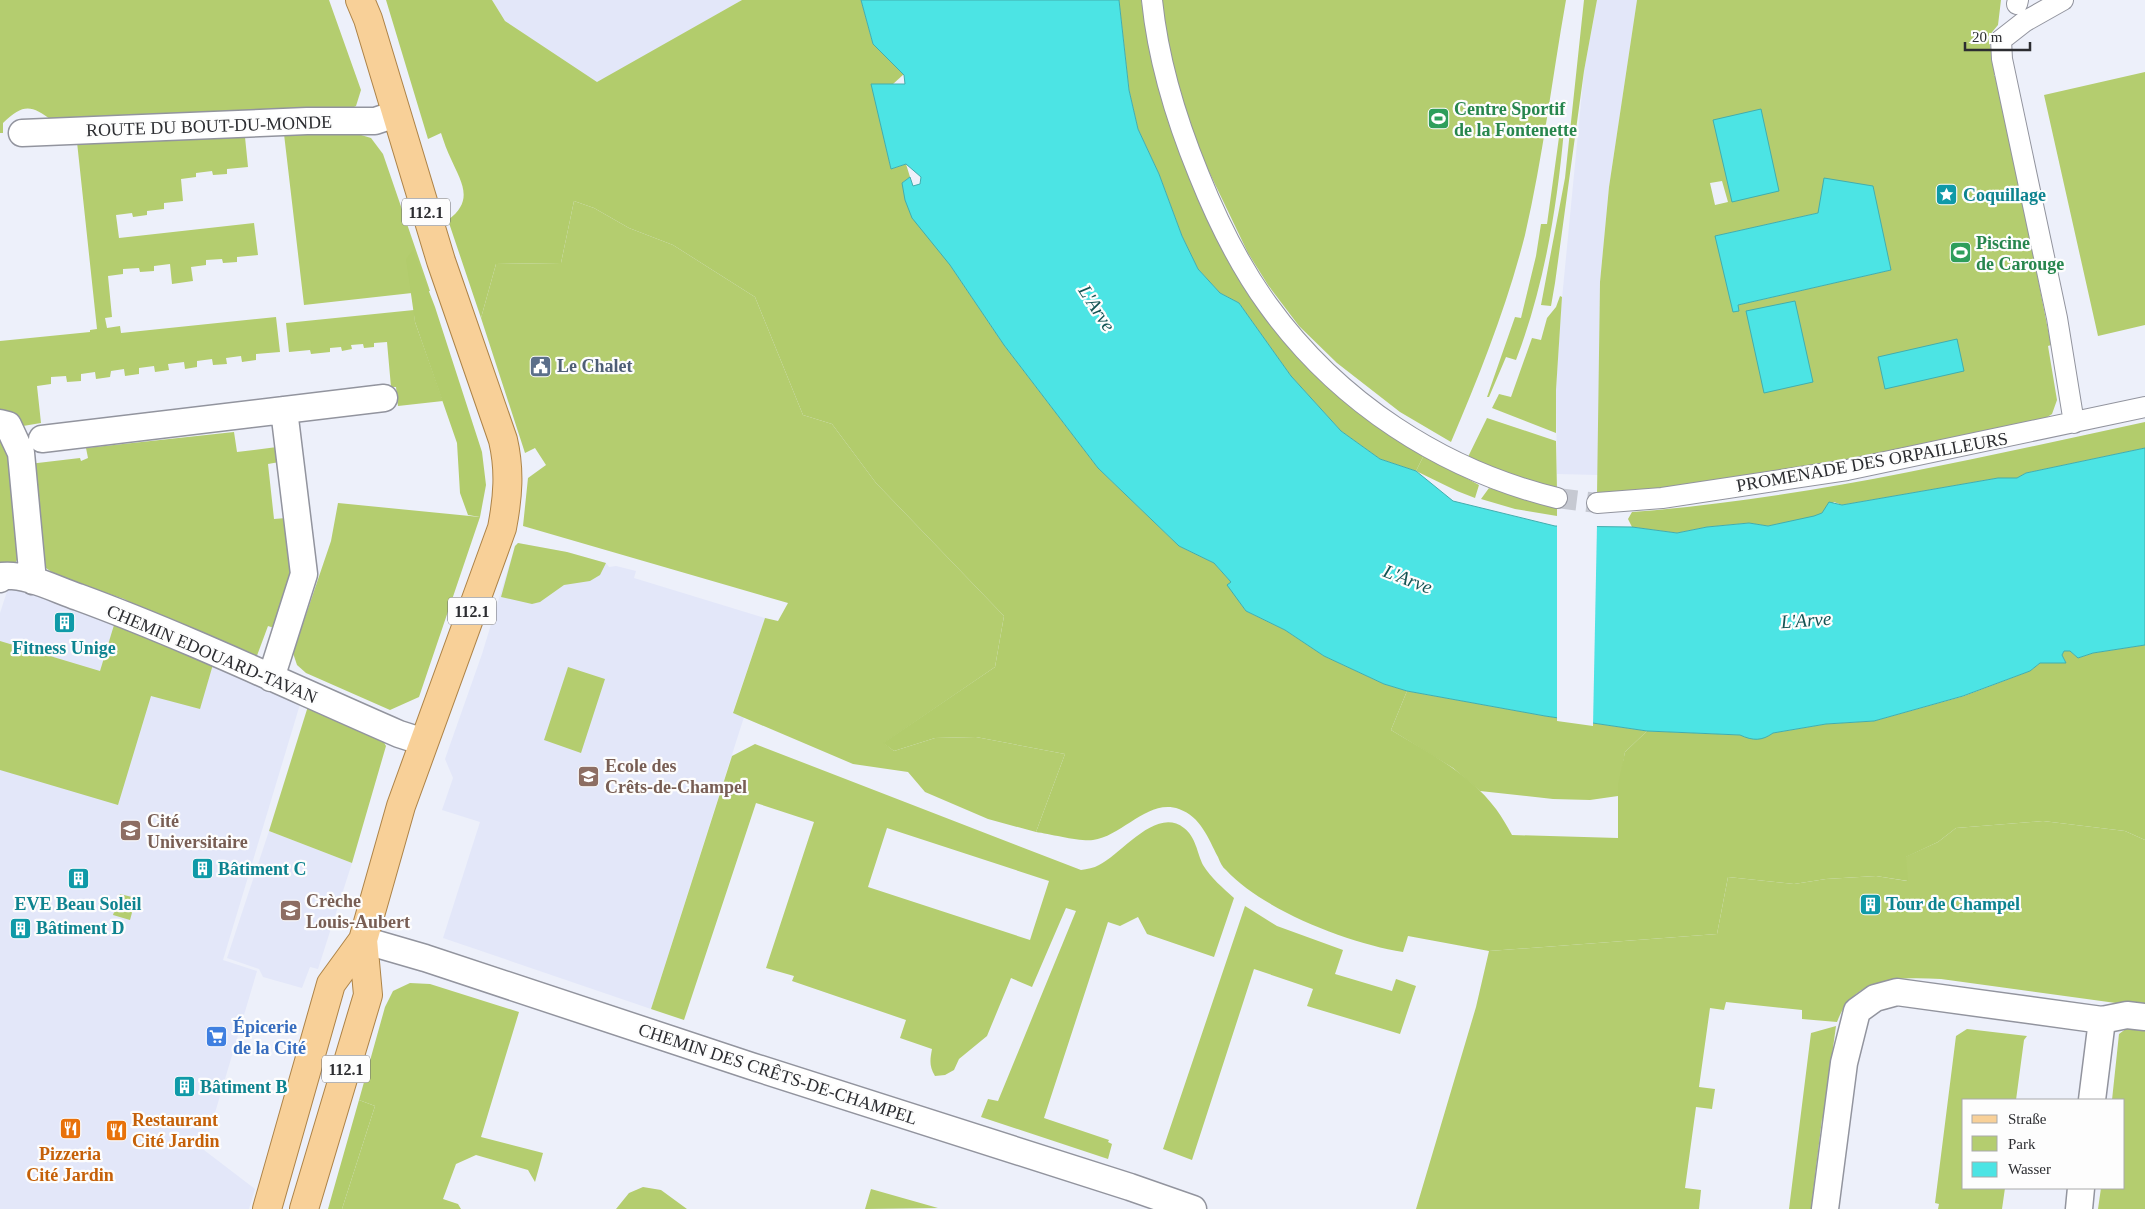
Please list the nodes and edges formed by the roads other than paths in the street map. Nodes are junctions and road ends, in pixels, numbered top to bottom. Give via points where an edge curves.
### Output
1 (360, 0) edge
2 (1152, 0) edge
3 (2063, 0) edge
4 (396, 114) junction
5 (22, 133) dead end
6 (384, 398) dead end
7 (2145, 407) edge
8 (284, 410) junction
9 (0, 423) edge
10 (2074, 424) junction
11 (42, 439) dead end
12 (1557, 498) tunnel mouth
13 (1597, 503) tunnel mouth
14 (0, 579) edge
15 (33, 581) junction
16 (271, 678) junction
17 (424, 742) junction
18 (363, 940) junction
19 (2145, 1017) edge
20 (2102, 1020) junction
21 (2092, 1099) edge
22 (2081, 1189) edge
23 (267, 1209) edge
24 (304, 1209) edge
25 (1193, 1209) edge
26 (1825, 1209) edge
27 (2079, 1209) edge

1 - 4 main road, 112.1
2 - 12 street via 1163,67 1175,110 1209,200 1246,272 1296,341 1359,402 1412,438 1503,483
3 - 10 street via 2024,22 2001,40 2002,59 2057,318
4 - 5 street, ROUTE DU BOUT-DU-MONDE via 375,121
4 - 17 main road, 112.1 via 441,261 503,440 509,477 502,528
6 - 8 street
7 - 10 street, PROMENADE DES ORPAILLEURS
8 - 11 street
8 - 16 street via 304,574
9 - 15 street via 8,425 21,453
10 - 13 street, PROMENADE DES ORPAILLEURS via 1847,470 1662,498
14 - 15 street, CHEMIN EDOUARD-TAVAN via 8,575
15 - 16 street, CHEMIN EDOUARD-TAVAN via 118,612
16 - 17 street, CHEMIN EDOUARD-TAVAN
17 - 18 main road, 112.1 via 401,806
18 - 23 main road, 112.1 via 331,984
18 - 24 main road, 112.1 via 368,995
18 - 25 street, CHEMIN DES CRÊTS-DE-CHAMPEL
19 - 20 street via 2127,1015
20 - 21 street
20 - 26 street via 1897,992 1875,998 1857,1011 1844,1063
22 - 27 street

